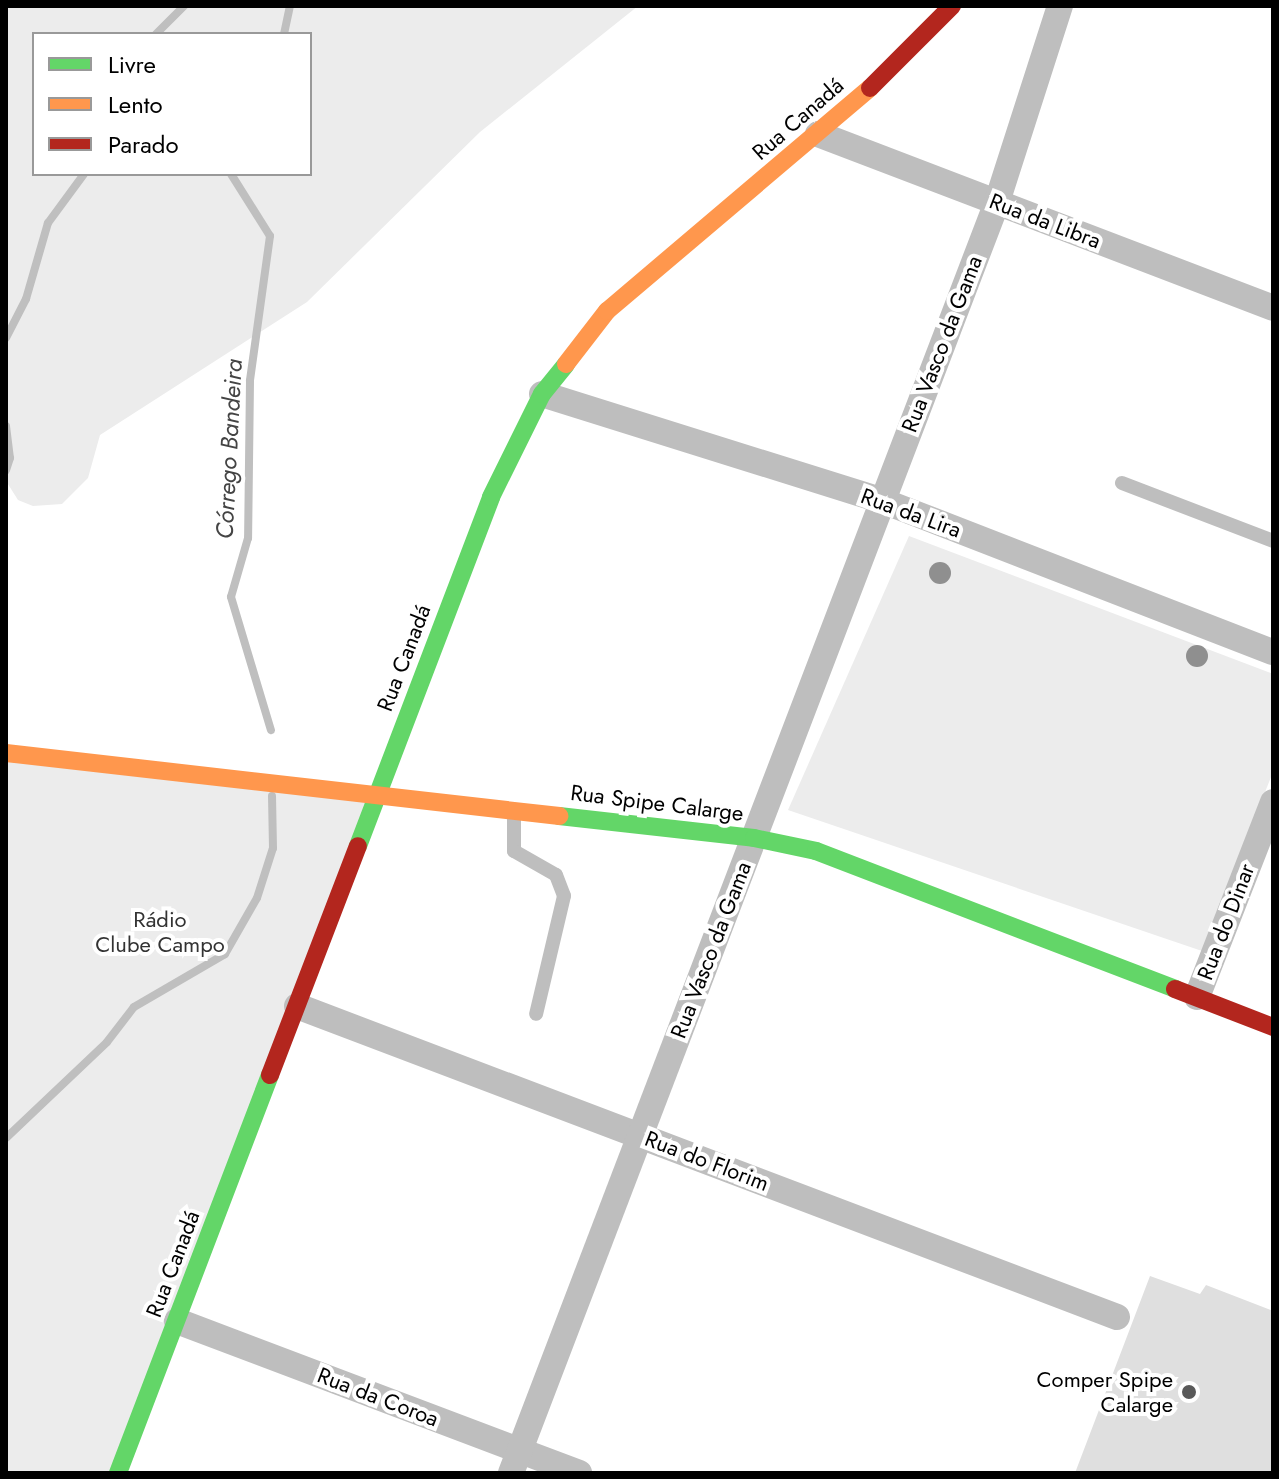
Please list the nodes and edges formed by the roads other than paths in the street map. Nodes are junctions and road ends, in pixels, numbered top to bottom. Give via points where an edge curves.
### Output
1 (952, 6) edge
2 (1060, 6) edge
3 (818, 134) junction
4 (997, 202) junction
5 (1273, 308) edge
6 (542, 394) junction
7 (1122, 483) dead end
8 (883, 501) junction
9 (1273, 541) edge
10 (1273, 652) edge
11 (6, 753) edge
12 (378, 795) junction
13 (1273, 802) edge
14 (514, 811) junction
15 (754, 838) junction
16 (1197, 997) junction
17 (297, 1006) junction
18 (536, 1014) dead end
19 (1273, 1027) edge
20 (640, 1136) junction
21 (1117, 1317) dead end
22 (177, 1321) junction
23 (515, 1462) edge
24 (118, 1473) edge
25 (579, 1473) edge

1 - 3 street, Rua Canadá via 888,73
2 - 4 street, Rua Vasco da Gama
3 - 4 street, Rua da Libra
3 - 6 street, Rua Canadá via 607,311
4 - 5 street, Rua da Libra
4 - 8 street, Rua Vasco da Gama
6 - 8 street, Rua da Lira
6 - 12 street, Rua Canadá via 491,497
7 - 9 lane
8 - 10 street, Rua da Lira
8 - 15 street, Rua Vasco da Gama
11 - 12 street, Rua Spipe Calarge
12 - 14 street, Rua Spipe Calarge
12 - 17 street, Rua Canadá
13 - 16 street, Rua do Dinar
14 - 15 street, Rua Spipe Calarge
14 - 18 lane via 514,851 556,875 564,896
15 - 16 street, Rua Spipe Calarge via 816,851
15 - 20 street, Rua Vasco da Gama
16 - 19 street, Rua Spipe Calarge
17 - 20 street, Rua do Florim
17 - 22 street, Rua Canadá
20 - 21 street, Rua do Florim
20 - 23 street, Rua Vasco da Gama
22 - 23 street, Rua da Coroa
22 - 24 street, Rua Canadá
23 - 25 street, Rua da Coroa

